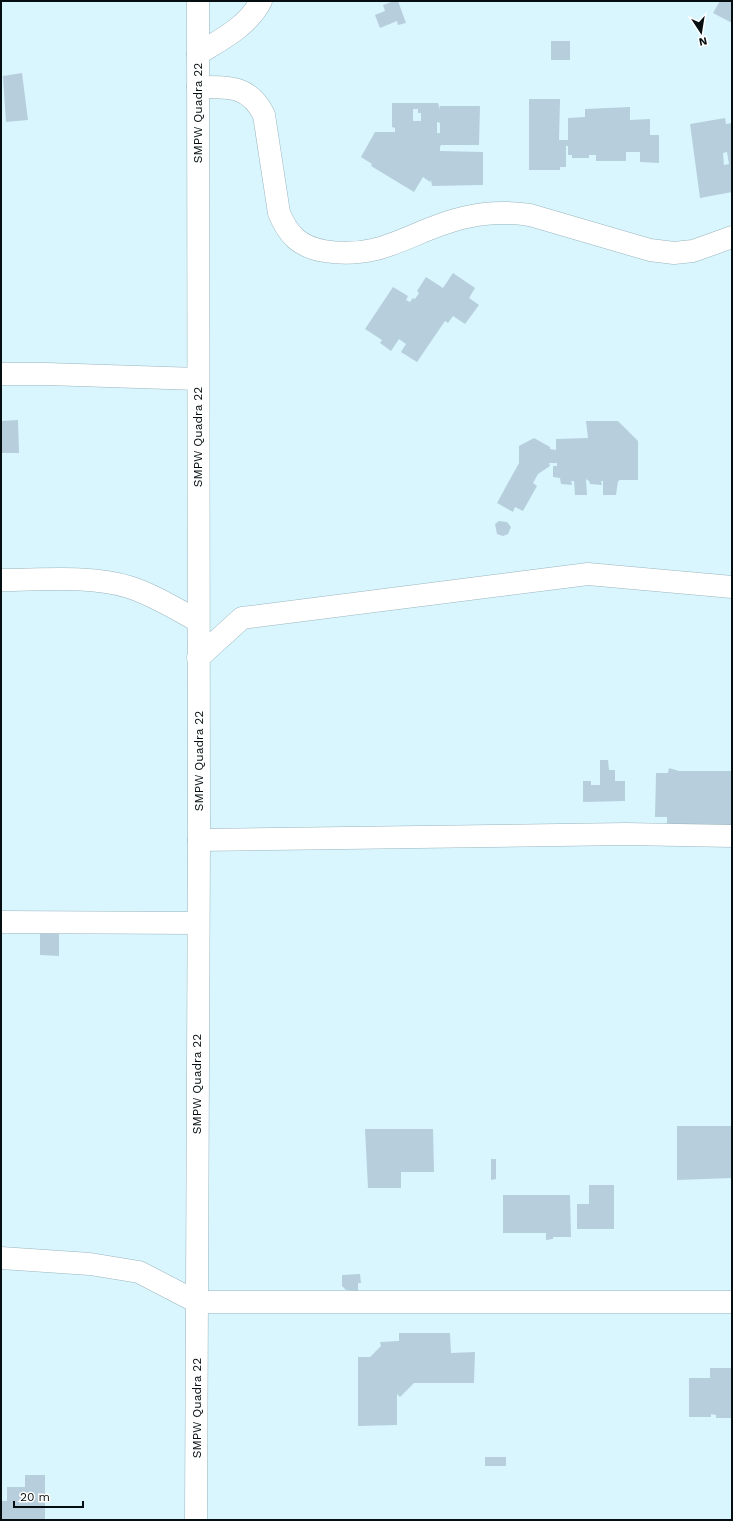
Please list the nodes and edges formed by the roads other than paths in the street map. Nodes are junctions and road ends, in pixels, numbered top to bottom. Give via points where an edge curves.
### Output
1 (198, 1) edge
2 (261, 1) edge
3 (198, 54) junction
4 (198, 87) junction
5 (732, 237) edge
6 (1, 374) edge
7 (198, 379) junction
8 (1, 580) edge
9 (732, 587) edge
10 (198, 621) junction
11 (198, 658) junction
12 (732, 836) edge
13 (199, 840) junction
14 (1, 922) edge
15 (197, 923) junction
16 (1, 1258) edge
17 (197, 1302) junction
18 (732, 1302) edge
19 (196, 1520) edge

1 - 3 street, SMPW Quadra 22
2 - 3 street via 242,25
3 - 4 street, SMPW Quadra 22
4 - 5 street via 225,87 244,91 258,103 264,116 279,213 284,227 296,240 316,250 362,253 384,248 466,217 512,213 530,215 656,251 674,253 693,251
4 - 7 street, SMPW Quadra 22
6 - 7 street
7 - 10 street, SMPW Quadra 22
8 - 10 street via 107,582 152,596
9 - 11 street via 588,574 242,618
10 - 11 street, SMPW Quadra 22
11 - 13 street, SMPW Quadra 22
12 - 13 street via 626,834
13 - 15 street, SMPW Quadra 22
14 - 15 street
15 - 17 street, SMPW Quadra 22
16 - 17 street via 90,1264 139,1272
17 - 18 street
17 - 19 street, SMPW Quadra 22

